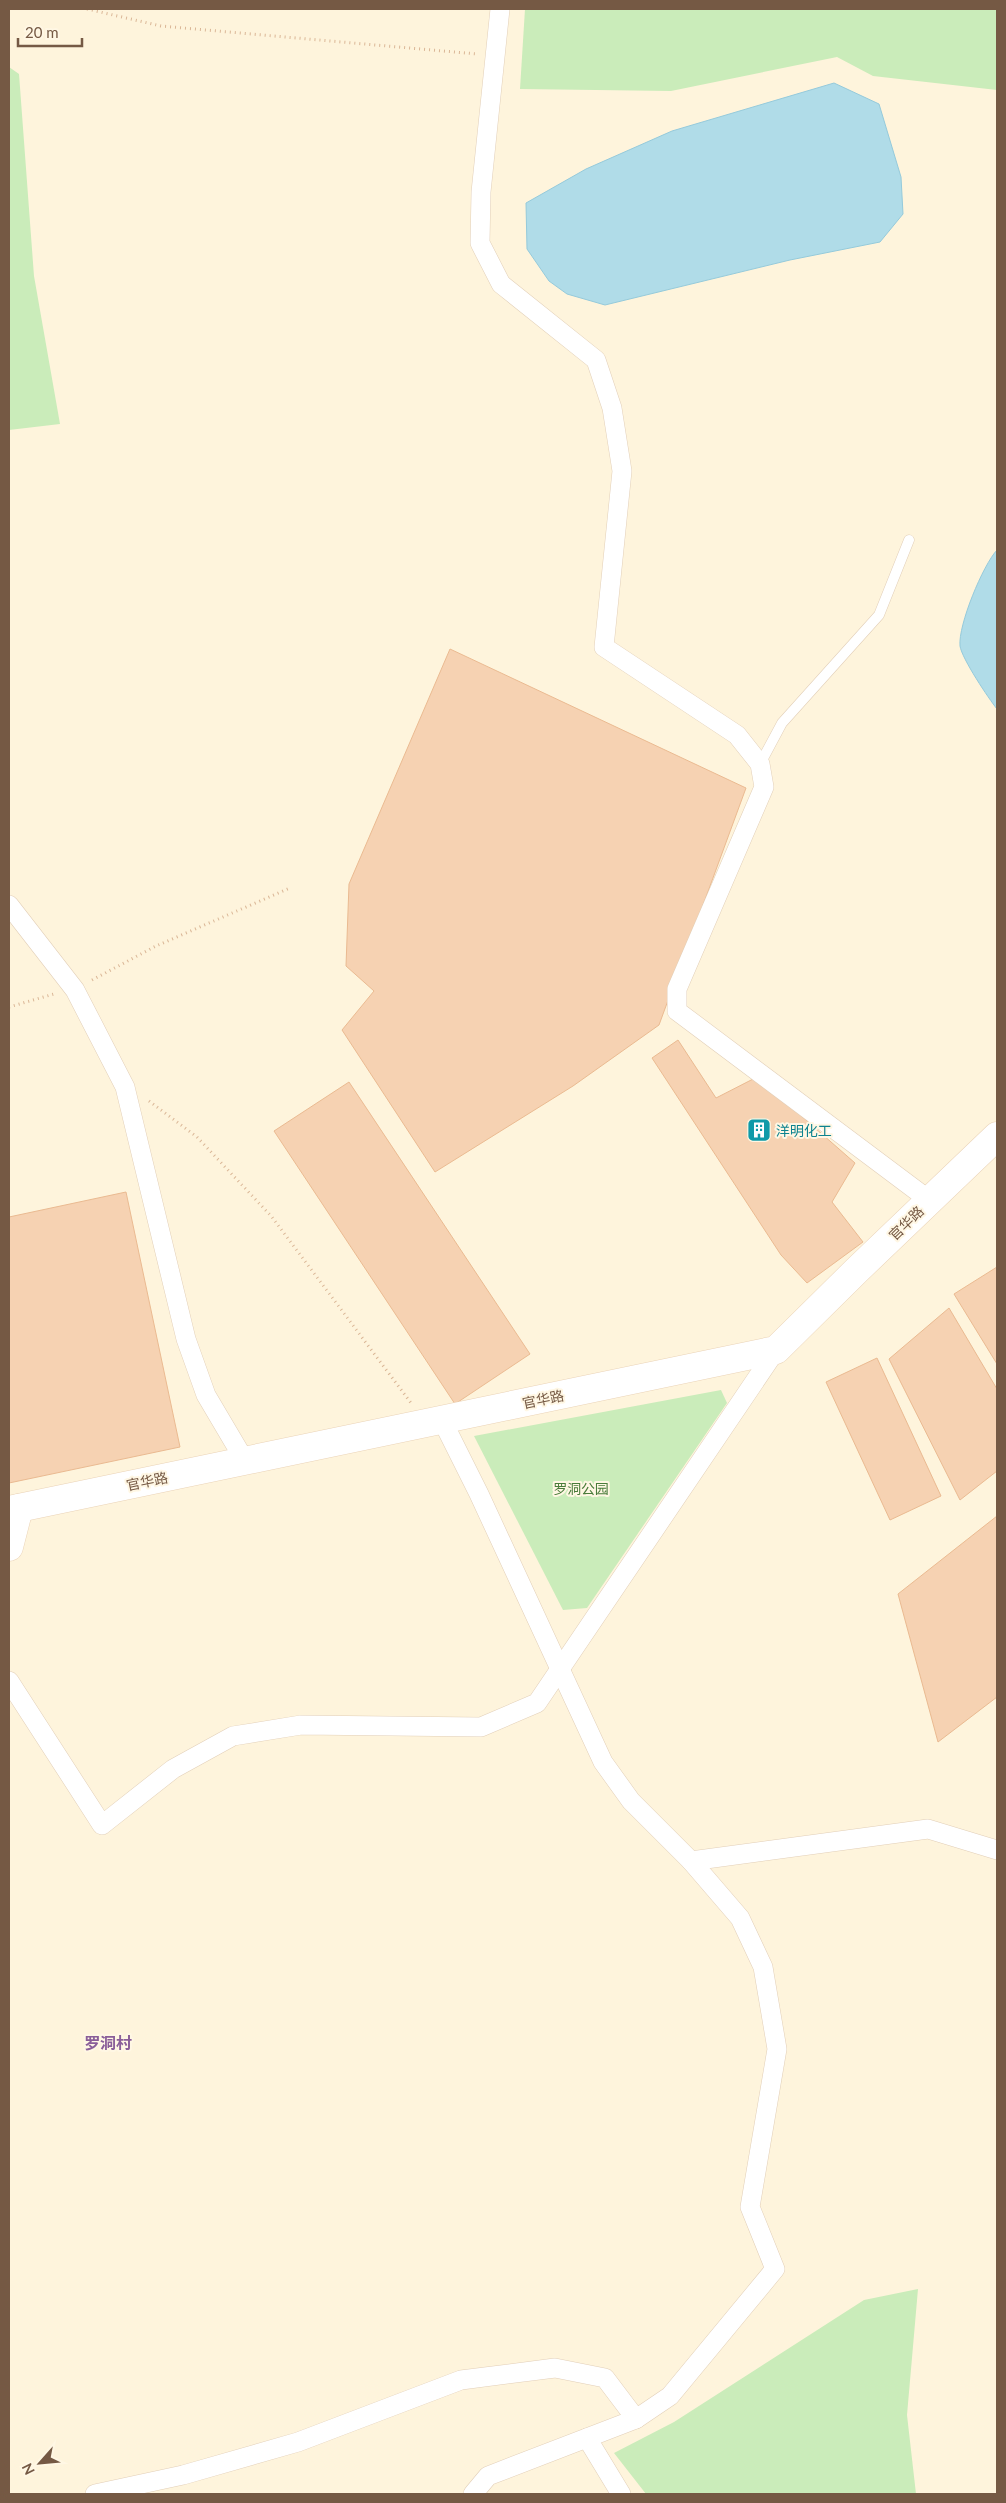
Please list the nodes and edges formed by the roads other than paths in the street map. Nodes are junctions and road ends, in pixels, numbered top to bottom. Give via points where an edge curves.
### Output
1 (500, 9) edge
2 (909, 540) dead end
3 (760, 764) junction
4 (9, 905) edge
5 (997, 1136) edge
6 (929, 1200) junction
7 (776, 1350) junction
8 (434, 1422) junction
9 (245, 1461) junction
10 (14, 1509) edge
11 (9, 1546) edge
12 (560, 1669) junction
13 (9, 1681) edge
14 (997, 1850) edge
15 (690, 1861) junction
16 (636, 2419) junction
17 (587, 2438) junction
18 (95, 2494) edge
19 (473, 2494) edge
20 (622, 2494) edge

1 - 3 street via 481,192 480,243 502,284 596,360 612,408 622,471 604,647 737,735
2 - 3 lane via 879,614 782,723
3 - 6 street via 764,787 676,989 677,1011
4 - 9 street via 75,990 125,1087 186,1339 206,1396
5 - 6 main road, 官华路
6 - 7 main road, 官华路
7 - 8 main road, 官华路
7 - 12 street
8 - 9 main road, 官华路
8 - 12 street via 479,1494
9 - 10 main road, 官华路
10 - 11 main road
12 - 13 street via 537,1703 481,1727 301,1725 232,1736 174,1769 102,1825
12 - 15 street via 603,1762 631,1801
14 - 15 street via 928,1829
15 - 16 street via 740,1918 763,1967 777,2048 750,2207 776,2269 670,2396
16 - 17 street
16 - 18 street via 605,2378 555,2368 460,2380 298,2442 183,2475
17 - 19 street via 488,2476
17 - 20 street

